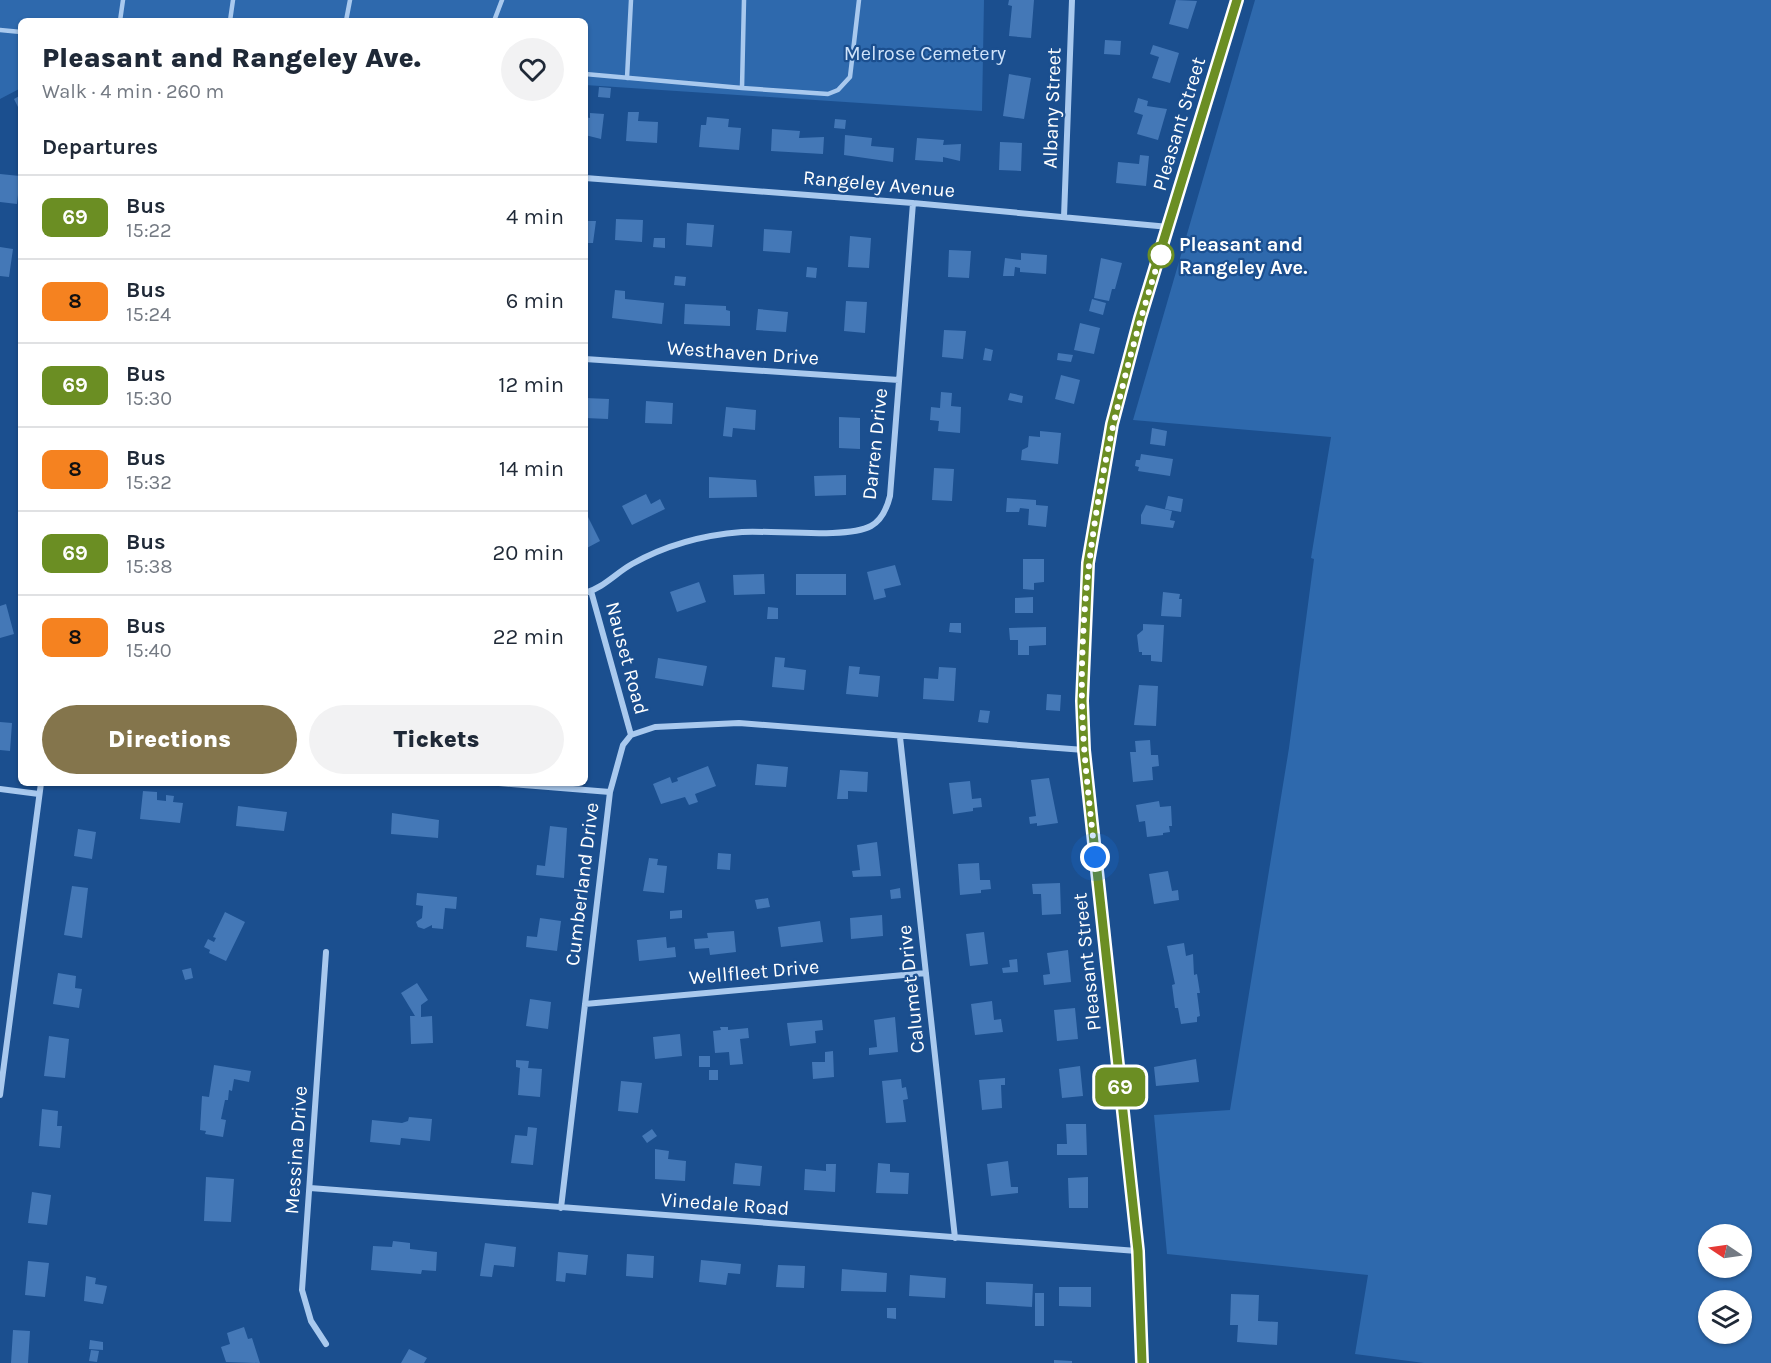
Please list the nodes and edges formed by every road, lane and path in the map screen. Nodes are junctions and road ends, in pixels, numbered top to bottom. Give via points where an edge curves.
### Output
1 (123, 0) edge
2 (233, 0) edge
3 (350, 0) edge
4 (502, 0) edge
5 (632, 0) edge
6 (744, 0) edge
7 (859, 0) edge
8 (1072, 0) edge
9 (1237, 0) edge
10 (120, 18) edge
11 (231, 18) edge
12 (347, 18) edge
13 (495, 18) edge
14 (0, 30) edge
15 (18, 32) edge
16 (588, 74) edge
17 (627, 78) junction
18 (742, 88) junction
19 (588, 178) edge
20 (913, 203) junction
21 (1064, 217) junction
22 (1170, 227) junction
23 (588, 359) edge
24 (899, 380) junction
25 (588, 592) edge
26 (631, 735) junction
27 (900, 737) junction
28 (1084, 750) junction
29 (40, 786) edge
30 (536, 786) edge
31 (0, 789) edge
32 (610, 792) junction
33 (39, 794) junction
34 (326, 952) dead end
35 (926, 973) junction
36 (585, 1004) junction
37 (0, 1095) edge
38 (310, 1188) junction
39 (561, 1208) junction
40 (955, 1238) junction
41 (1138, 1251) junction
42 (326, 1344) dead end
43 (1142, 1363) edge

1 - 10 lane
2 - 11 lane
3 - 12 lane
4 - 13 lane
5 - 17 lane
6 - 18 lane
7 - 18 lane via 850,77 838,90 828,94
8 - 21 street, Albany Street
9 - 22 main road, Pleasant Street
14 - 15 lane
16 - 17 lane
17 - 18 lane
19 - 20 street, Rangeley Avenue
20 - 21 street, Rangeley Avenue
20 - 24 street, Darren Drive
21 - 22 street, Rangeley Avenue
22 - 28 main road, Pleasant Street via 1140,318 1112,424 1088,563 1082,701
23 - 24 street, Westhaven Drive
24 - 25 street, Darren Drive via 890,496 876,522 851,531 743,532 700,537 642,559
25 - 26 street, Nauset Road
26 - 27 street via 655,727 729,723
26 - 32 street, Cumberland Drive via 623,746
27 - 28 street
27 - 35 street, Calumet Drive
28 - 41 main road, Pleasant Street
29 - 33 street
30 - 32 street
31 - 33 street
32 - 36 street, Cumberland Drive
33 - 37 street
34 - 38 street, Messina Drive
35 - 36 street, Wellfleet Drive
35 - 40 street, Calumet Drive
36 - 39 street, Cumberland Drive
38 - 39 street, Vinedale Road
38 - 42 street, Messina Drive via 302,1290 310,1321
39 - 40 street, Vinedale Road
40 - 41 street, Vinedale Road
41 - 43 main road, Pleasant Street

